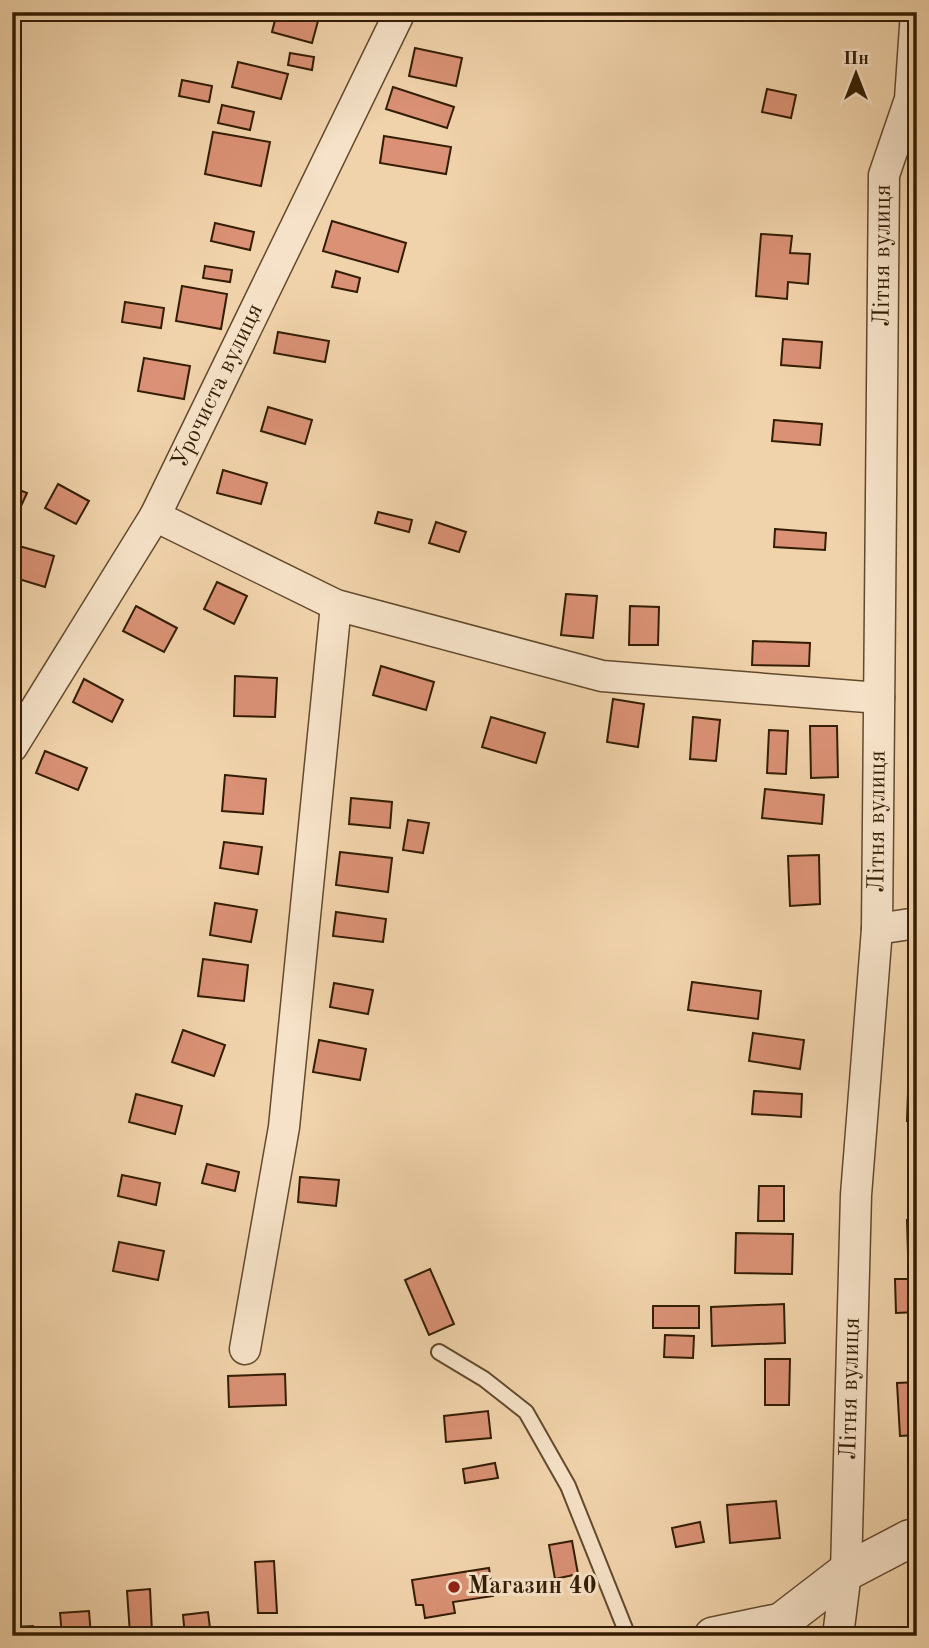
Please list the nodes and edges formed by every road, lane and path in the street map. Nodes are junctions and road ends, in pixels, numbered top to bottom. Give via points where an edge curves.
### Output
1 (400, 12) edge
2 (916, 12) edge
3 (913, 99) edge
4 (155, 516) junction
5 (336, 605) junction
6 (879, 698) junction
7 (12, 747) edge
8 (917, 923) edge
9 (877, 929) junction
10 (245, 1349) dead end
11 (439, 1352) dead end
12 (917, 1538) edge
13 (846, 1572) junction
14 (628, 1636) edge
15 (713, 1636) edge
16 (838, 1636) edge

1 - 4 street, Урочиста вулиця
2 - 3 street, Літня вулиця
3 - 6 street, Літня вулиця via 884,175
4 - 5 street
4 - 7 street, Урочиста вулиця
5 - 6 street via 602,676
5 - 10 street via 284,1127
6 - 9 street, Літня вулиця
8 - 9 street
9 - 13 street, Літня вулиця via 856,1195
11 - 14 lane via 526,1412 568,1486
12 - 13 street
13 - 15 street via 782,1622
13 - 16 street, Літня вулиця

